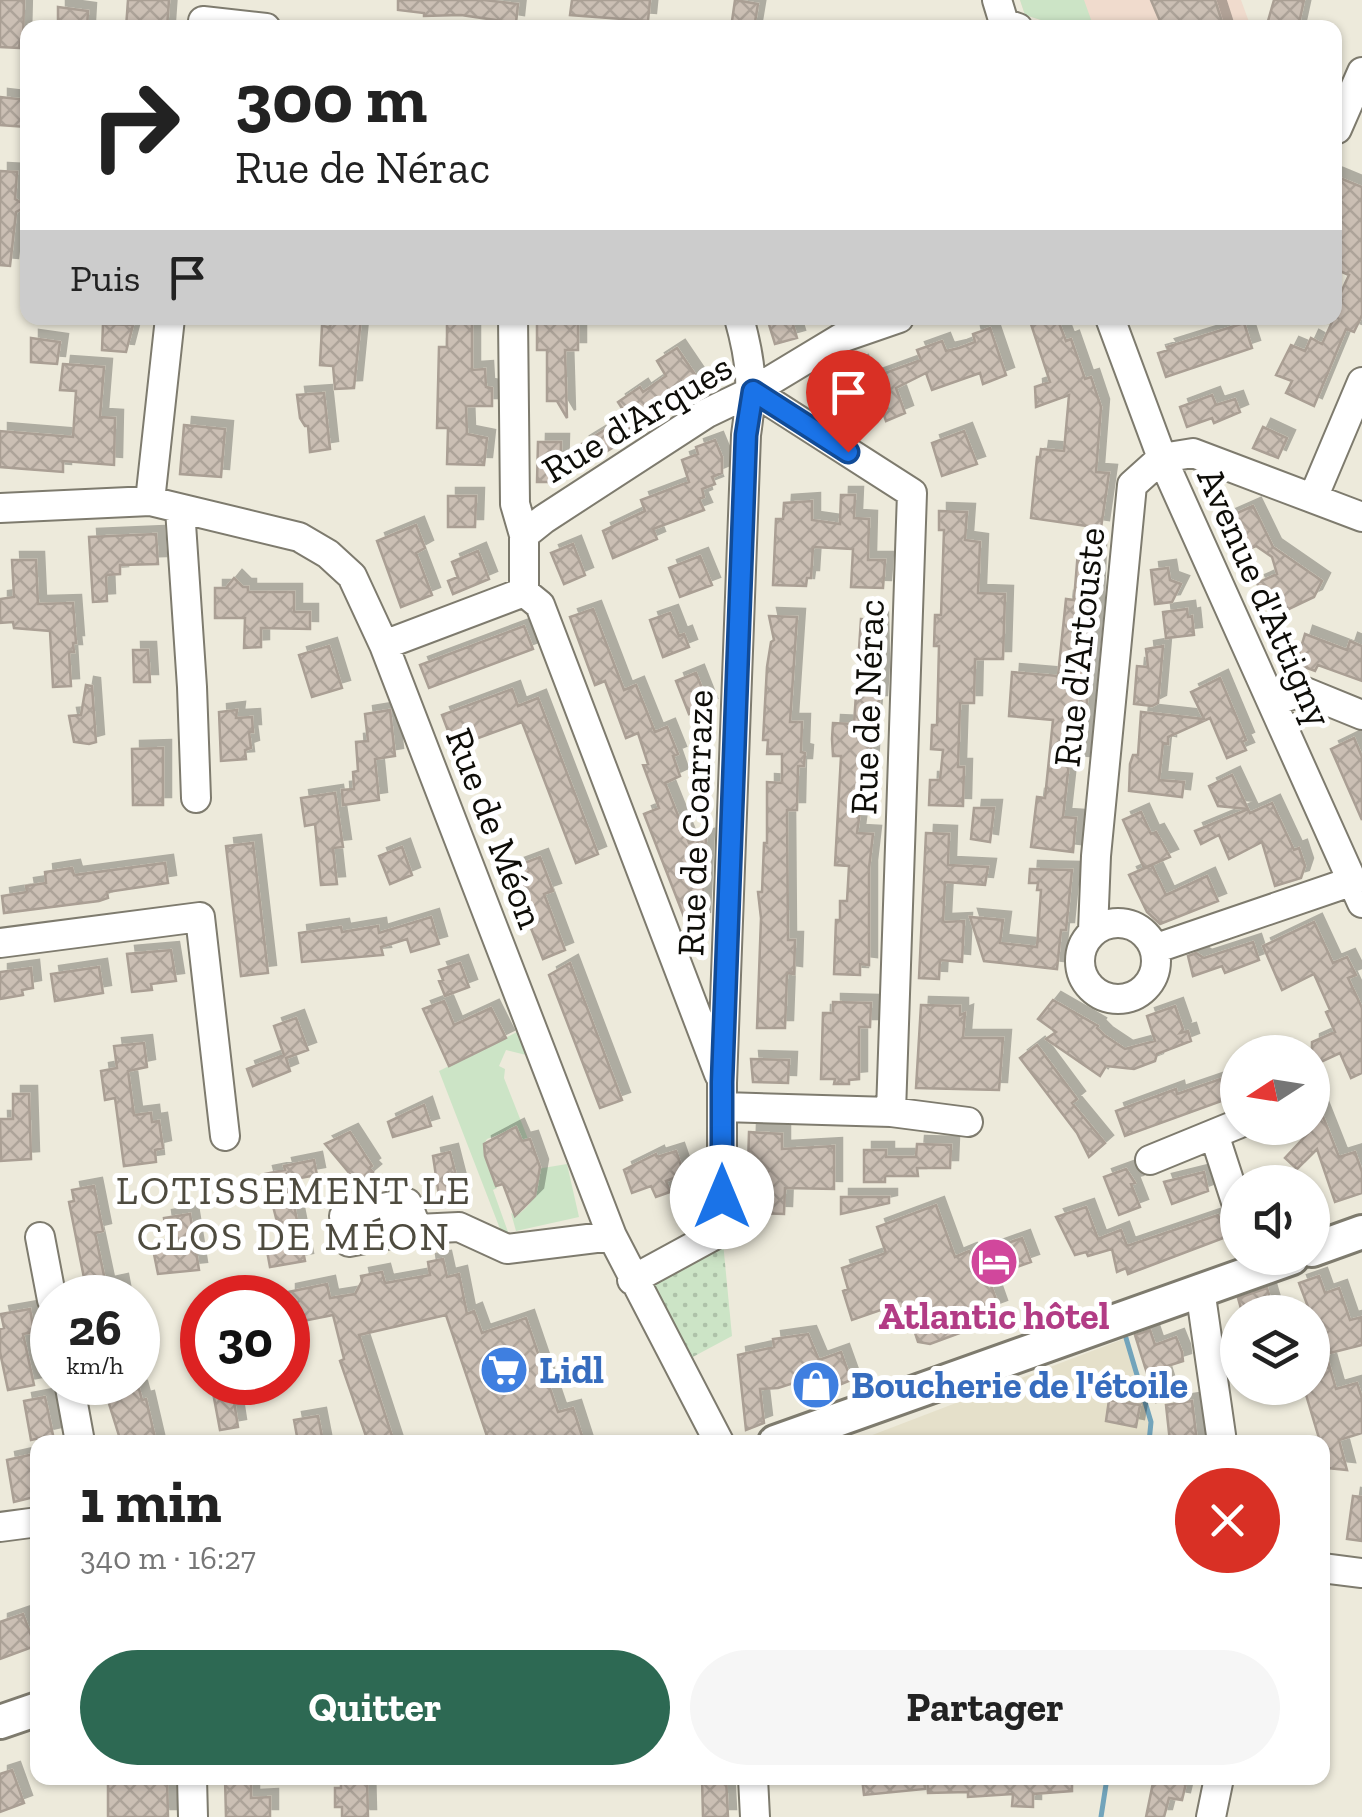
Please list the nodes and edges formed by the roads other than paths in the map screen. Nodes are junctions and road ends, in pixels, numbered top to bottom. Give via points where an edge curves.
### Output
1 (1362, 72) edge
2 (1344, 131) edge
3 (169, 325) edge
4 (513, 325) edge
5 (740, 325) edge
6 (878, 325) edge
7 (1113, 325) edge
8 (1362, 382) edge
9 (753, 391) junction
10 (1162, 458) junction
11 (1313, 498) junction
12 (150, 501) junction
13 (0, 508) edge
14 (180, 508) junction
15 (1362, 517) edge
16 (524, 535) junction
17 (524, 592) junction
18 (384, 645) junction
19 (1272, 702) junction
20 (1362, 715) edge
21 (196, 798) dead end
22 (1096, 856) junction
23 (1357, 892) edge
24 (1126, 923) junction
25 (1094, 932) junction
26 (0, 943) edge
27 (1154, 949) junction
28 (722, 1095) junction
29 (890, 1112) junction
30 (968, 1122) dead end
31 (1220, 1131) edge
32 (225, 1136) dead end
33 (1150, 1160) dead end
34 (417, 1229) dead end
35 (1362, 1232) edge
36 (40, 1236) dead end
37 (612, 1236) junction
38 (1330, 1244) edge
39 (47, 1275) edge
40 (1231, 1275) edge
41 (632, 1280) junction
42 (1200, 1289) junction
43 (73, 1405) edge
44 (79, 1435) edge
45 (715, 1435) edge
46 (794, 1435) edge
47 (1221, 1435) edge
48 (30, 1523) edge
49 (0, 1527) edge
50 (1330, 1569) edge
51 (1362, 1573) edge
52 (30, 1712) edge
53 (0, 1722) edge
54 (192, 1785) edge
55 (753, 1785) edge
56 (1218, 1785) edge
57 (193, 1817) edge
58 (755, 1817) edge
59 (1211, 1817) edge

1 - 2 street
3 - 12 street
4 - 16 street via 515,504
5 - 9 street, Rue de Coarraze
6 - 9 street, Rue d'Arques via 840,338
7 - 10 street, Avenue d'Attigny
8 - 11 street
9 - 16 street, Rue d'Arques via 706,414
9 - 28 street, Rue de Coarraze via 746,435
9 - 29 street, Rue de Nérac via 912,493
10 - 11 street via 1193,452
10 - 19 street, Avenue d'Attigny
10 - 22 street, Rue d'Artouste via 1132,484
11 - 15 street
12 - 13 street, Rue de Méon
12 - 14 street, Rue de Méon
14 - 18 street, Rue de Méon via 299,537 328,554 352,576
14 - 21 street
16 - 17 street
17 - 18 street
17 - 28 street via 540,606
18 - 37 street, Rue de Méon
19 - 20 street via 1303,691
19 - 23 street, Avenue d'Attigny
22 - 24 street, Rue d'Artouste
22 - 25 street, Rue d'Artouste
23 - 27 street
24 - 25 street
24 - 27 street, Rue d'Artouste
25 - 27 street, Rue d'Artouste via 1080,966 1102,996 1138,993 1154,974
26 - 32 street via 200,916
28 - 29 street
28 - 41 street, Rue de Coarraze via 722,1231
29 - 30 street
31 - 33 street
34 - 37 street via 459,1227 507,1248
35 - 38 main road
36 - 39 street
37 - 41 street, Rue de Méon
40 - 42 main road
41 - 45 street, Rue de Méon
42 - 46 main road
42 - 47 street
43 - 44 street
48 - 49 street
50 - 51 street
52 - 53 main road
54 - 57 street
55 - 58 street
56 - 59 street

